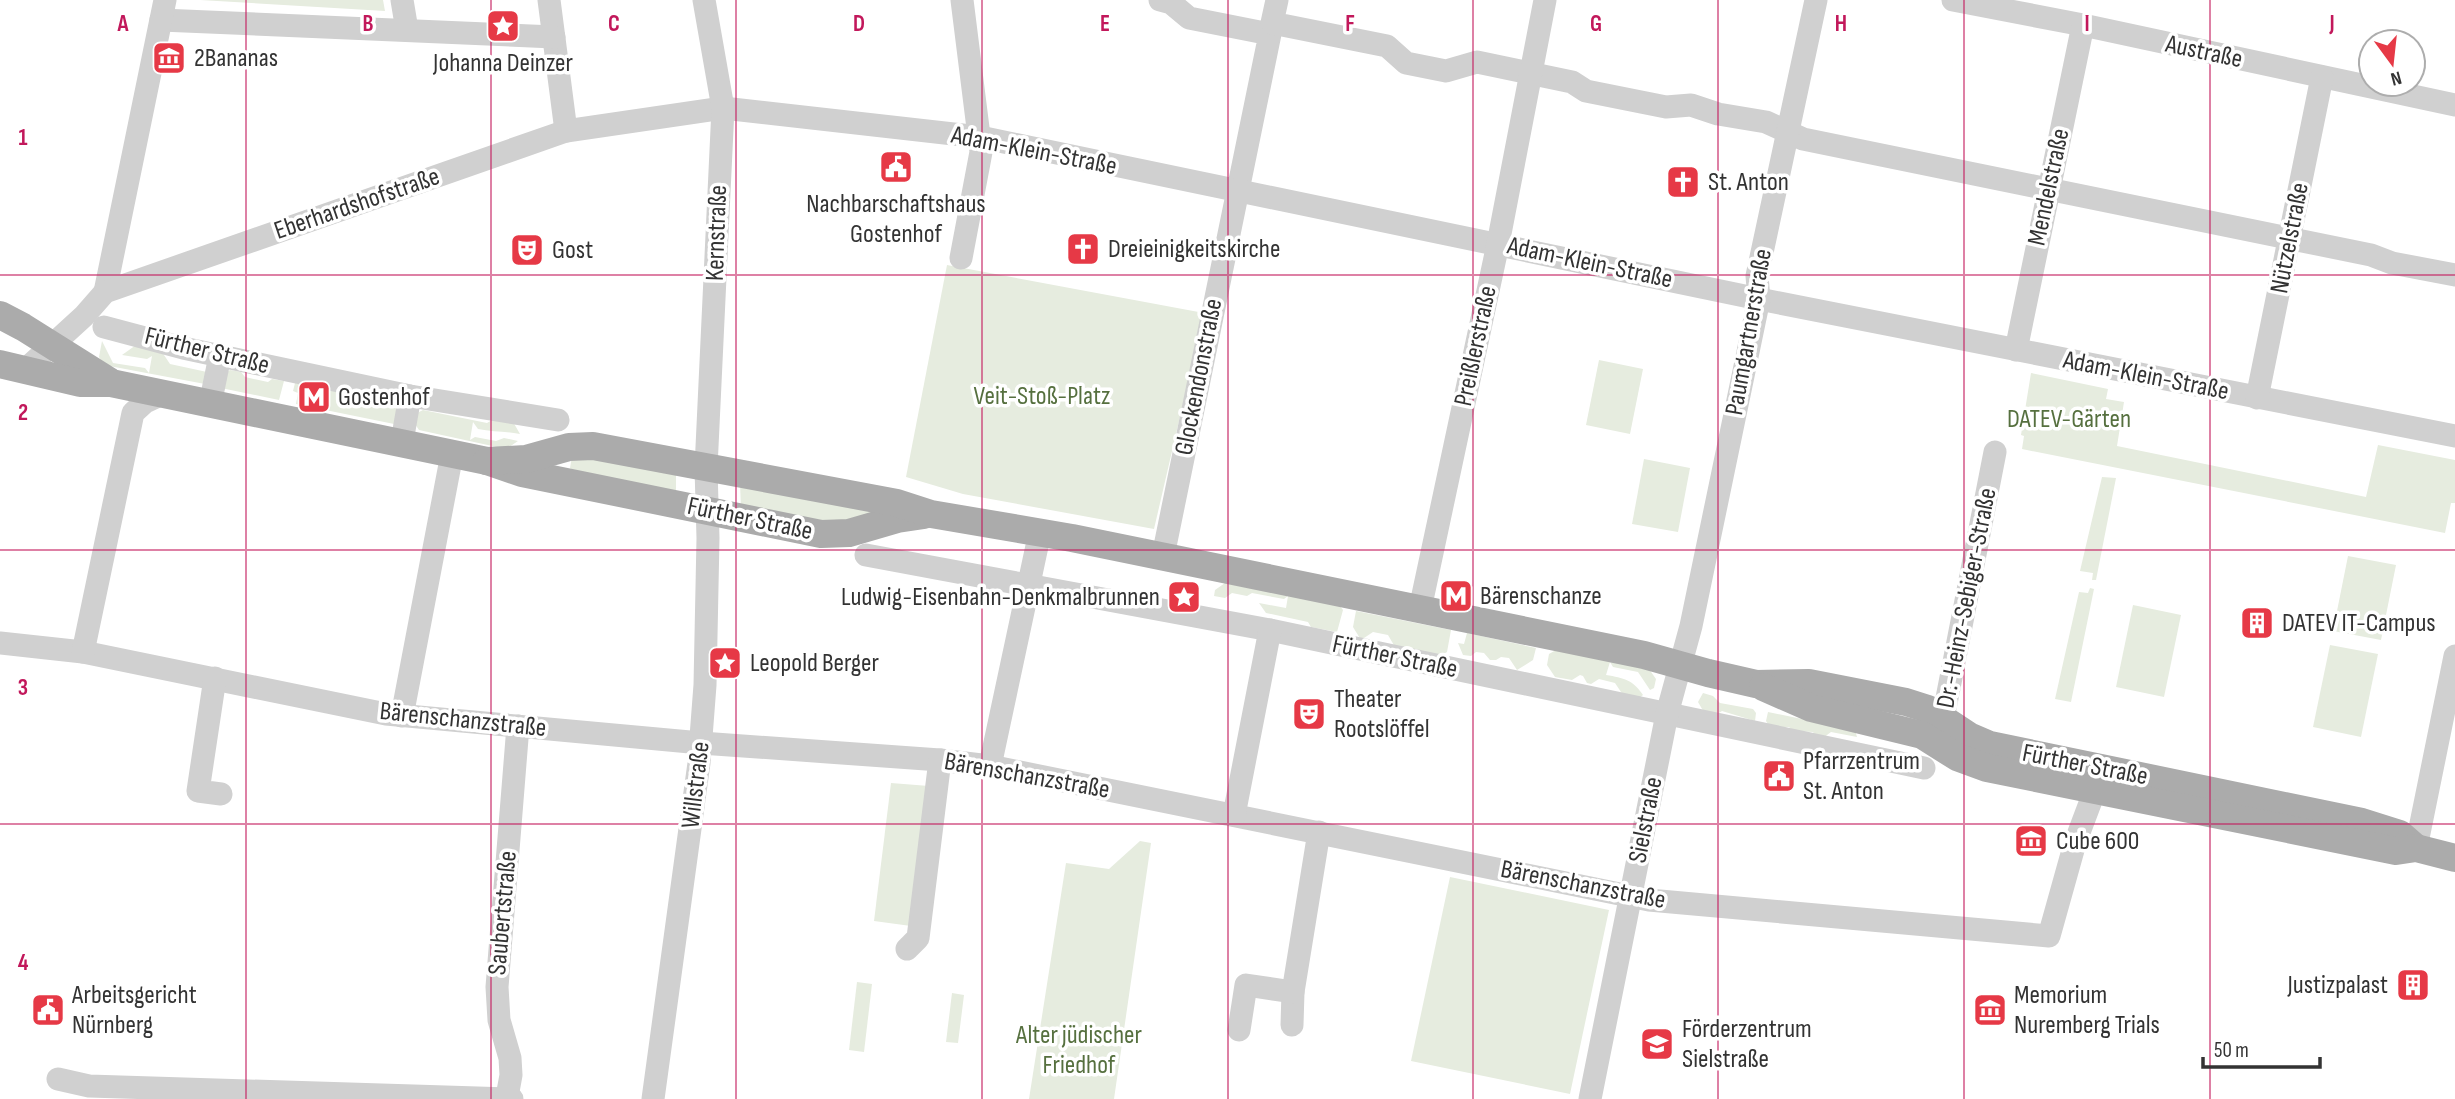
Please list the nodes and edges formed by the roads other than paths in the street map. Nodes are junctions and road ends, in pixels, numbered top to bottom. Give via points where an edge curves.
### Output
1 (402, 0) edge
2 (549, 0) edge
3 (704, 0) edge
4 (962, 0) edge
5 (1160, 0) edge
6 (1277, 0) edge
7 (1545, 0) edge
8 (1816, 0) edge
9 (1953, 0) edge
10 (163, 10) edge
11 (2083, 25) junction
12 (1271, 28) junction
13 (407, 30) junction
14 (554, 37) junction
15 (1530, 73) junction
16 (2322, 77) junction
17 (2455, 106) edge
18 (723, 108) junction
19 (566, 131) junction
20 (1788, 132) junction
21 (980, 137) junction
22 (2048, 190) junction
23 (1237, 191) junction
24 (2289, 239) junction
25 (1498, 244) junction
26 (961, 258) dead end
27 (2455, 275) edge
28 (105, 292) junction
29 (1759, 299) junction
30 (0, 315) edge
31 (104, 327) dead end
32 (51, 346) junction
33 (2016, 350) junction
34 (220, 356) junction
35 (13, 367) edge
36 (111, 383) junction
37 (214, 390) dead end
38 (162, 394) junction
39 (410, 396) junction
40 (2257, 398) junction
41 (558, 420) dead end
42 (404, 430) dead end
43 (2455, 436) edge
44 (569, 447) junction
45 (1995, 452) dead end
46 (452, 454) junction
47 (487, 461) junction
48 (706, 468) junction
49 (571, 482) junction
50 (839, 492) junction
51 (707, 510) junction
52 (931, 514) junction
53 (1040, 532) junction
54 (837, 534) junction
55 (866, 555) dead end
56 (1163, 556) junction
57 (1029, 586) junction
58 (1420, 609) junction
59 (1270, 631) junction
60 (0, 643) edge
61 (83, 652) junction
62 (2455, 656) edge
63 (1681, 665) junction
64 (215, 678) junction
65 (1667, 714) junction
66 (402, 716) junction
67 (518, 726) junction
68 (1941, 732) junction
69 (701, 743) junction
70 (940, 760) junction
71 (990, 766) junction
72 (1924, 768) dead end
73 (2095, 790) junction
74 (221, 794) dead end
75 (1234, 816) junction
76 (1319, 832) junction
77 (2416, 848) junction
78 (2455, 858) edge
79 (1631, 897) junction
80 (907, 949) dead end
81 (1293, 992) junction
82 (1292, 1025) dead end
83 (1239, 1030) dead end
84 (58, 1079) dead end
85 (509, 1098) edge
86 (653, 1099) edge
87 (1590, 1099) edge

1 - 13 street
2 - 14 street
3 - 18 street, Kernstraße
4 - 21 street
5 - 12 street via 1189,18
6 - 12 street, Glockendonstraße
7 - 15 street, Preißlerstraße
8 - 20 street, Paumgartnerstraße
9 - 11 street, Austraße
10 - 13 street
10 - 28 street
11 - 16 street, Austraße
11 - 22 street, Mendelstraße
12 - 15 street via 1387,46 1406,63 1446,71 1477,62
12 - 23 street, Glockendonstraße
13 - 14 street
14 - 19 street
15 - 20 street via 1572,82 1586,91 1666,107 1691,105 1766,122
15 - 25 street, Preißlerstraße
16 - 17 street, Austraße
16 - 24 street, Nützelstraße
18 - 19 street, Eberhardshofstraße
18 - 21 street, Adam-Klein-Straße
18 - 48 street, Kernstraße
19 - 28 street, Eberhardshofstraße
20 - 22 street
20 - 29 street, Paumgartnerstraße via 1757,276
21 - 23 street, Adam-Klein-Straße
21 - 26 street
22 - 24 street
22 - 33 street, Mendelstraße
23 - 25 street, Adam-Klein-Straße
23 - 56 street, Glockendonstraße
24 - 27 street
24 - 40 street, Nützelstraße
25 - 29 street, Adam-Klein-Straße
25 - 58 street, Preißlerstraße
28 - 32 street, Eberhardshofstraße
29 - 33 street, Adam-Klein-Straße
29 - 63 street, Paumgartnerstraße
30 - 32 main road, Fürther Straße
31 - 34 street, Fürther Straße via 140,340
32 - 35 street, Eberhardshofstraße
32 - 36 main road, Fürther Straße
33 - 40 street, Adam-Klein-Straße
34 - 37 street
34 - 39 street, Fürther Straße
35 - 36 main road, Fürther Straße via 80,383
36 - 38 main road, Fürther Straße
38 - 46 main road, Fürther Straße
38 - 61 street via 133,413
39 - 41 street, Fürther Straße
39 - 42 street
40 - 43 street, Adam-Klein-Straße
44 - 47 main road, Fürther Straße via 534,457
44 - 48 main road, Fürther Straße via 593,446
44 - 49 main road via 562,464
45 - 68 street, Dr.-Heinz-Sebiger-Straße
46 - 47 main road, Fürther Straße
46 - 66 street
47 - 49 main road, Fürther Straße
48 - 50 main road, Fürther Straße
48 - 51 street, Willstraße
49 - 51 main road, Fürther Straße
50 - 52 main road, Fürther Straße
50 - 54 main road via 845,517
51 - 54 main road, Fürther Straße
51 - 69 street, Willstraße
52 - 53 main road, Fürther Straße
52 - 54 main road, Fürther Straße
53 - 56 main road, Fürther Straße
53 - 57 street
55 - 57 street, Fürther Straße
56 - 58 main road, Fürther Straße
57 - 59 street, Fürther Straße
57 - 71 street
58 - 63 main road, Fürther Straße
59 - 65 street, Fürther Straße
59 - 75 street
60 - 61 street, Bärenschanzstraße
61 - 64 street, Bärenschanzstraße
62 - 77 street
63 - 65 street, Sielstraße
63 - 68 main road, Fürther Straße via 1756,684 1811,708 1928,737
64 - 66 street, Bärenschanzstraße
64 - 74 street via 198,791
65 - 72 street, Fürther Straße
65 - 79 street, Sielstraße
66 - 67 street, Bärenschanzstraße
67 - 69 street, Bärenschanzstraße
67 - 85 street, Saubertstraße via 497,987 499,1020 510,1058
68 - 73 main road, Fürther Straße via 1957,757 1975,764
68 - 77 main road, Fürther Straße via 2361,822 2400,834
69 - 70 street, Bärenschanzstraße
69 - 86 street, Willstraße
70 - 71 street, Bärenschanzstraße
70 - 80 street via 918,939
71 - 75 street, Bärenschanzstraße
73 - 77 main road, Fürther Straße via 2396,850
73 - 79 street, Bärenschanzstraße via 2049,936
75 - 76 street, Bärenschanzstraße
76 - 79 street, Bärenschanzstraße
76 - 81 street
77 - 78 main road, Fürther Straße
79 - 87 street, Sielstraße
81 - 82 street
81 - 83 street via 1246,985
84 - 85 street via 89,1086

